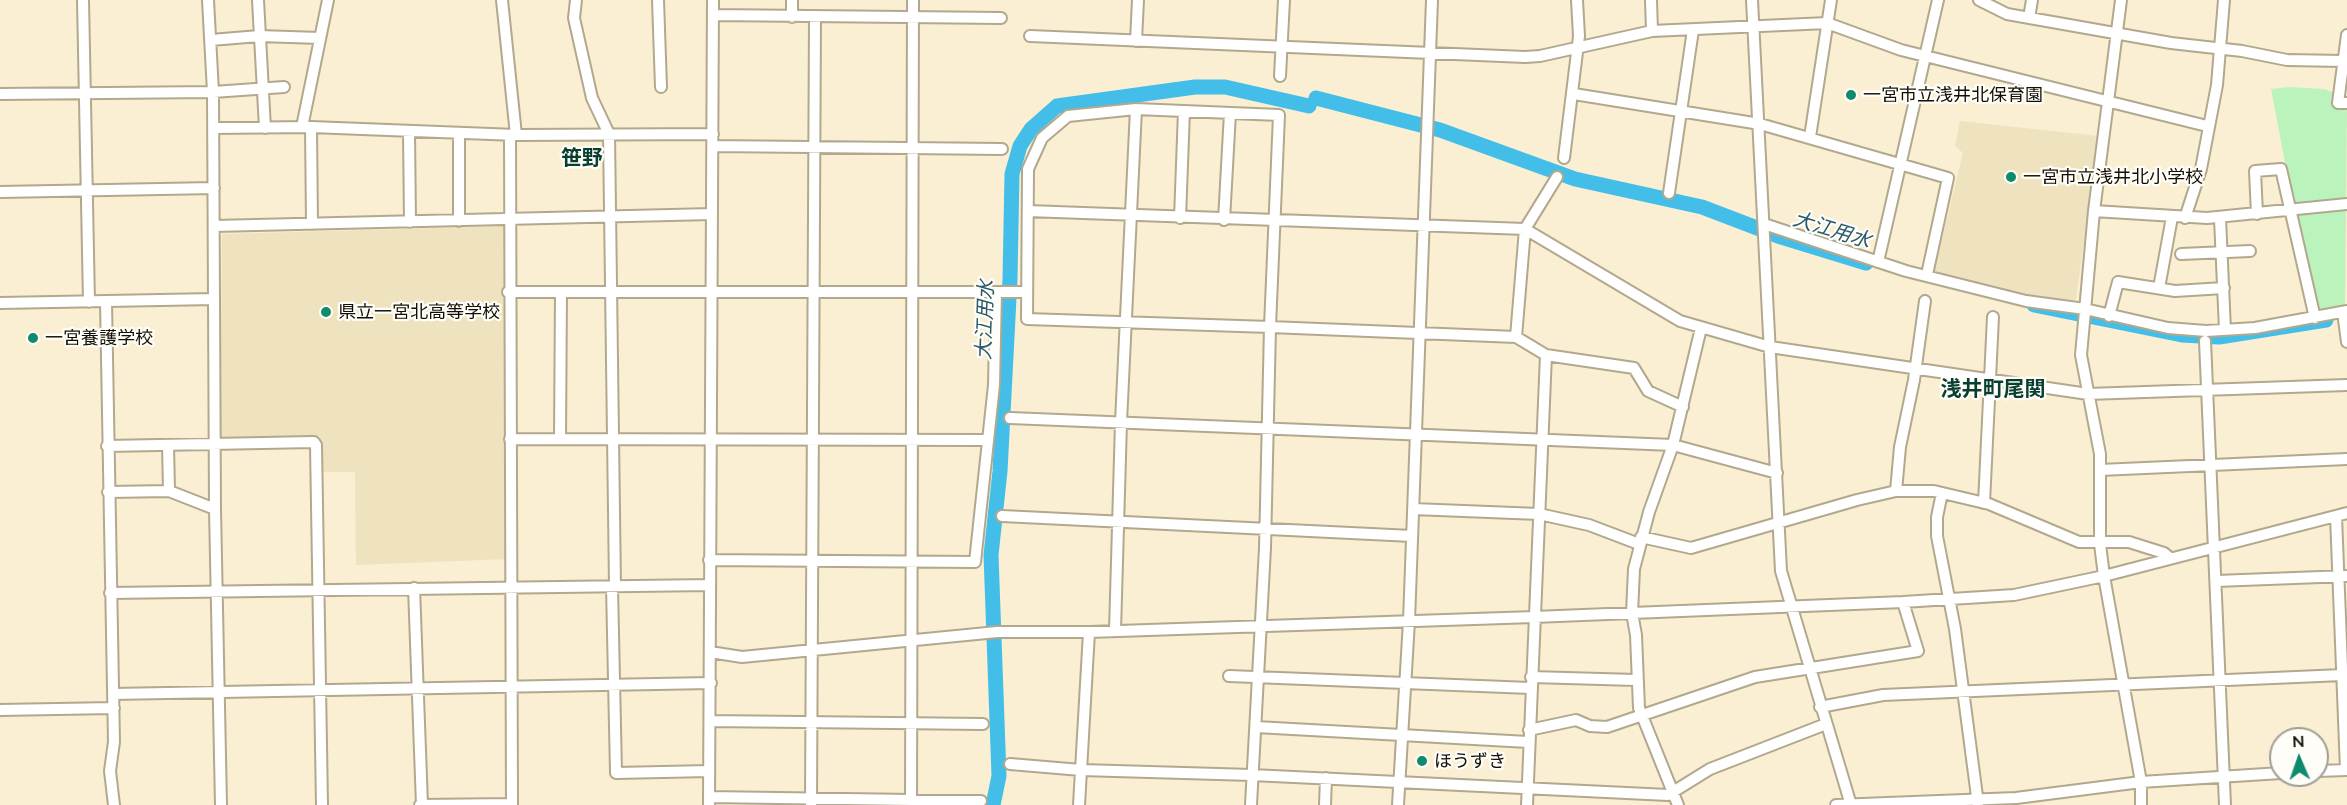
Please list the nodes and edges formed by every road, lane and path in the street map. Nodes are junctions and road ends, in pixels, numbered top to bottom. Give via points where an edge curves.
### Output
1 (84, 0) edge
2 (208, 0) edge
3 (258, 0) edge
4 (328, 0) edge
5 (502, 0) edge
6 (576, 0) edge
7 (658, 0) edge
8 (713, 0) edge
9 (792, 0) edge
10 (913, 0) edge
11 (1138, 0) edge
12 (1284, 0) edge
13 (1432, 0) edge
14 (1577, 0) edge
15 (1651, 0) edge
16 (1752, 0) edge
17 (1831, 0) edge
18 (1938, 0) edge
19 (1979, 0) edge
20 (2032, 0) edge
21 (2121, 0) edge
22 (2224, 0) edge
23 (713, 15) junction
24 (792, 17) junction
25 (815, 18) junction
26 (914, 18) junction
27 (1001, 18) dead end
28 (2029, 18) junction
29 (1827, 23) junction
30 (1753, 26) junction
31 (1693, 30) junction
32 (1652, 31) junction
33 (2118, 34) junction
34 (2347, 35) edge
35 (259, 36) junction
36 (1030, 36) dead end
37 (320, 38) junction
38 (211, 40) junction
39 (1136, 41) junction
40 (1283, 47) junction
41 (1578, 48) junction
42 (2221, 49) junction
43 (1430, 51) junction
44 (1926, 57) junction
45 (2343, 61) junction
46 (1280, 76) dead end
47 (263, 87) junction
48 (284, 87) dead end
49 (661, 87) dead end
50 (213, 92) junction
51 (87, 93) junction
52 (0, 94) edge
53 (1574, 94) junction
54 (2109, 102) junction
55 (2347, 103) edge
56 (1136, 109) junction
57 (1184, 111) junction
58 (1230, 112) junction
59 (1681, 112) junction
60 (1760, 124) junction
61 (2207, 126) junction
62 (306, 127) junction
63 (213, 128) junction
64 (265, 128) junction
65 (409, 132) junction
66 (459, 134) junction
67 (713, 134) junction
68 (609, 135) junction
69 (513, 136) junction
70 (1810, 137) junction
71 (713, 146) junction
72 (814, 147) junction
73 (912, 148) junction
74 (1002, 149) dead end
75 (1564, 158) dead end
76 (1900, 166) junction
77 (1557, 177) dead end
78 (214, 188) junction
79 (89, 191) junction
80 (0, 192) edge
81 (1670, 192) dead end
82 (2347, 204) edge
83 (1028, 211) junction
84 (2094, 211) junction
85 (2289, 212) junction
86 (712, 214) junction
87 (2258, 214) junction
88 (1131, 216) junction
89 (610, 217) junction
90 (2172, 217) junction
91 (1180, 218) junction
92 (2185, 218) junction
93 (2220, 218) junction
94 (511, 220) junction
95 (1224, 220) junction
96 (459, 221) junction
97 (410, 222) junction
98 (1274, 222) junction
99 (312, 224) junction
100 (1423, 225) junction
101 (214, 226) junction
102 (1764, 228) junction
103 (1525, 230) junction
104 (2250, 251) dead end
105 (2222, 252) junction
106 (2181, 254) dead end
107 (1878, 262) junction
108 (1928, 270) dead end
109 (2159, 288) junction
110 (2224, 288) junction
111 (610, 291) junction
112 (508, 292) junction
113 (561, 292) junction
114 (712, 292) junction
115 (911, 292) junction
116 (1005, 292) junction
117 (1027, 292) junction
118 (814, 293) junction
119 (214, 300) junction
120 (1925, 301) dead end
121 (89, 302) junction
122 (106, 302) junction
123 (0, 303) edge
124 (2345, 311) edge
125 (2084, 314) junction
126 (2109, 316) junction
127 (1994, 317) dead end
128 (2315, 318) junction
129 (1125, 322) junction
130 (1270, 327) junction
131 (1701, 328) junction
132 (2225, 330) junction
133 (1419, 333) junction
134 (1516, 337) junction
135 (2205, 341) dead end
136 (2347, 342) edge
137 (1770, 347) junction
138 (1546, 355) junction
139 (1916, 368) junction
140 (1991, 380) junction
141 (2347, 385) edge
142 (2208, 391) junction
143 (2088, 394) junction
144 (1683, 407) junction
145 (1010, 418) dead end
146 (1121, 422) junction
147 (1268, 430) junction
148 (1415, 433) junction
149 (611, 438) junction
150 (712, 438) junction
151 (510, 439) junction
152 (560, 439) junction
153 (812, 439) junction
154 (911, 439) junction
155 (987, 440) junction
156 (1541, 440) junction
157 (215, 444) junction
158 (168, 445) junction
159 (1673, 445) junction
160 (107, 446) junction
161 (2347, 459) edge
162 (2211, 465) junction
163 (2100, 470) junction
164 (1777, 473) junction
165 (169, 491) junction
166 (1896, 491) junction
167 (108, 492) junction
168 (1942, 493) junction
169 (1984, 503) junction
170 (1413, 508) junction
171 (215, 509) junction
172 (1539, 514) junction
173 (2342, 514) edge
174 (1002, 516) dead end
175 (1118, 520) junction
176 (1778, 521) junction
177 (1265, 527) junction
178 (1412, 536) junction
179 (1640, 541) junction
180 (2100, 544) junction
181 (2215, 548) junction
182 (2170, 558) junction
183 (710, 560) junction
184 (812, 561) junction
185 (910, 561) junction
186 (2104, 576) junction
187 (2343, 576) edge
188 (2216, 581) junction
189 (709, 585) junction
190 (613, 586) junction
191 (414, 588) junction
192 (510, 588) junction
193 (317, 589) junction
194 (217, 590) junction
195 (110, 593) junction
196 (1951, 597) junction
197 (1903, 602) junction
198 (1790, 606) junction
199 (1632, 613) junction
200 (1534, 617) junction
201 (1409, 621) junction
202 (1260, 626) junction
203 (1115, 631) junction
204 (1089, 632) junction
205 (909, 639) junction
206 (813, 651) junction
207 (710, 652) junction
208 (1809, 667) junction
209 (2342, 675) junction
210 (1229, 676) dead end
211 (1257, 677) junction
212 (1636, 680) junction
213 (2220, 681) junction
214 (1530, 682) junction
215 (711, 683) junction
216 (1406, 683) junction
217 (2123, 684) junction
218 (614, 685) junction
219 (512, 687) junction
220 (418, 688) junction
221 (320, 690) junction
222 (220, 692) junction
223 (1963, 692) junction
224 (113, 693) junction
225 (1820, 707) junction
226 (114, 708) junction
227 (0, 710) edge
228 (1641, 713) junction
229 (710, 721) junction
230 (910, 722) junction
231 (812, 723) junction
232 (983, 724) dead end
233 (1826, 724) junction
234 (1256, 727) junction
235 (1403, 735) junction
236 (1529, 736) junction
237 (1010, 764) dead end
238 (1081, 770) junction
239 (2347, 770) edge
240 (709, 771) junction
241 (2329, 771) edge
242 (2269, 774) edge
243 (1252, 775) junction
244 (2224, 776) junction
245 (1326, 778) junction
246 (1399, 782) junction
247 (2141, 782) junction
248 (1526, 787) junction
249 (1672, 791) junction
250 (709, 801) edge
251 (981, 801) dead end
252 (811, 802) edge
253 (911, 802) edge
254 (1977, 802) edge
255 (512, 804) edge
256 (1850, 804) edge
257 (114, 805) edge
258 (221, 805) edge
259 (322, 805) edge
260 (421, 805) edge
261 (1079, 805) edge
262 (1251, 805) edge
263 (1325, 805) edge
264 (1398, 805) edge
265 (1527, 805) edge
266 (1678, 805) edge
267 (1836, 805) edge
268 (2141, 805) edge
269 (2225, 805) edge

1 - 51 street
2 - 38 street
3 - 35 street
4 - 37 street
5 - 69 street
6 - 68 street via 574,18 592,98
7 - 49 street
8 - 23 street
9 - 24 street
10 - 26 street
11 - 39 street
12 - 40 street
13 - 43 street
14 - 41 street
15 - 32 street
16 - 30 street
17 - 29 street
18 - 44 street
19 - 28 street via 2007,14
20 - 28 street
21 - 33 street
22 - 42 street
23 - 24 street
23 - 67 street
24 - 25 street
25 - 26 street
25 - 72 street
26 - 27 street
26 - 73 street
28 - 33 street
29 - 30 street
29 - 44 street
29 - 70 street
30 - 31 street
30 - 60 street
31 - 32 street
31 - 59 street
32 - 41 street
33 - 42 street
33 - 54 street
34 - 45 street
35 - 37 street
35 - 38 street
35 - 47 street
36 - 39 street
37 - 62 street
38 - 50 street
39 - 40 street
40 - 43 street
40 - 46 street
41 - 43 street via 1525,57
41 - 53 street
42 - 45 street via 2287,60
42 - 61 street
43 - 100 street
44 - 54 street
44 - 76 street
45 - 55 street via 2338,103
47 - 48 street
47 - 50 street
47 - 64 street
50 - 51 street
50 - 63 street
51 - 52 street
51 - 79 street
53 - 59 street
53 - 75 street
54 - 61 street
54 - 84 street
56 - 57 street
56 - 83 street via 1068,116 1042,138 1028,169
56 - 88 street
57 - 58 street
57 - 91 street
58 - 95 street
58 - 98 street via 1279,115
59 - 60 street
59 - 81 street
60 - 70 street
60 - 102 street
61 - 92 street via 2201,169
62 - 64 street
62 - 65 street
62 - 99 street
63 - 64 street
63 - 78 street
65 - 66 street
65 - 97 street
66 - 69 street
66 - 96 street
67 - 68 street
67 - 71 street
68 - 69 street
68 - 89 street
69 - 94 street
70 - 76 street
71 - 72 street
71 - 86 street
72 - 73 street
72 - 118 street
73 - 74 street
73 - 115 street
76 - 107 street
76 - 108 street via 1948,178
77 - 103 street
78 - 79 street
78 - 101 street
79 - 80 street
79 - 121 street
82 - 85 street
83 - 88 street
83 - 117 street
84 - 90 street
84 - 125 street
85 - 87 street
85 - 87 street via 2281,169 2272,169 2255,171
85 - 128 street
86 - 89 street
86 - 114 street
87 - 93 street
88 - 91 street
88 - 129 street
89 - 94 street
89 - 111 street
90 - 92 street
90 - 109 street
91 - 95 street
92 - 93 street
93 - 105 street
94 - 96 street
94 - 112 street
95 - 98 street
96 - 97 street
97 - 99 street
98 - 100 street
98 - 130 street
99 - 101 street
100 - 103 street
100 - 133 street
101 - 119 street
102 - 107 street
102 - 137 street
103 - 131 street via 1680,321
103 - 134 street
104 - 105 street
105 - 106 street
105 - 110 street
107 - 125 street
109 - 110 street
109 - 126 street via 2118,282
110 - 132 street
111 - 113 street
111 - 114 street
111 - 149 street
112 - 113 street
112 - 151 street
113 - 152 street
114 - 118 street
114 - 150 street
115 - 116 street
115 - 118 street
115 - 154 street
116 - 117 street
116 - 155 street
117 - 129 street via 1027,319
118 - 153 street
119 - 122 street
119 - 157 street
120 - 139 street
121 - 122 street
121 - 123 street
122 - 160 street
124 - 128 street
124 - 136 street
125 - 126 street
125 - 143 street via 2081,355
126 - 132 street via 2168,328
127 - 140 street
128 - 132 street
129 - 130 street
129 - 146 street
130 - 133 street
130 - 147 street
131 - 137 street
131 - 144 street
133 - 134 street
133 - 148 street
134 - 138 street
135 - 142 street
137 - 139 street
137 - 164 street
138 - 144 street via 1634,368 1648,391
138 - 156 street
139 - 140 street
139 - 166 street via 1900,447
140 - 143 street
140 - 169 street
141 - 142 street
142 - 143 street
142 - 162 street
143 - 163 street
144 - 159 street
145 - 146 street
146 - 147 street
146 - 175 street
147 - 148 street
147 - 177 street
148 - 156 street
148 - 170 street
149 - 150 street
149 - 152 street
149 - 190 street
150 - 153 street
150 - 183 street
151 - 152 street
151 - 192 street
153 - 154 street
153 - 184 street
154 - 155 street
154 - 185 street
155 - 185 street via 975,562
156 - 159 street
156 - 172 street
157 - 158 street
157 - 171 street
157 - 193 street via 314,442
158 - 160 street
158 - 165 street
159 - 164 street
159 - 179 street
160 - 167 street
161 - 162 street
162 - 163 street
162 - 181 street
163 - 180 street
164 - 176 street
165 - 167 street
165 - 171 street
166 - 168 street
166 - 176 street
167 - 195 street
168 - 169 street
168 - 196 street via 1937,536
169 - 180 street via 2079,542
170 - 172 street
170 - 178 street
171 - 194 street
172 - 179 street
172 - 200 street
173 - 181 street
173 - 187 street
174 - 175 street
175 - 177 street
175 - 203 street
176 - 179 street via 1691,548
176 - 198 street via 1781,570
177 - 178 street
177 - 202 street
178 - 201 street
179 - 199 street
180 - 182 street via 2129,542
180 - 186 street
181 - 182 street
181 - 188 street
182 - 186 street
183 - 184 street
183 - 189 street
184 - 185 street
184 - 206 street
185 - 205 street
186 - 196 street via 2014,595
186 - 217 street
187 - 188 street
187 - 209 street
188 - 213 street
189 - 190 street
189 - 207 street
190 - 192 street
190 - 218 street
191 - 192 street
191 - 193 street
191 - 220 street
192 - 219 street
193 - 194 street
193 - 221 street
194 - 195 street
194 - 222 street
195 - 224 street
196 - 197 street
196 - 223 street
197 - 198 street
197 - 208 street via 1918,651
198 - 199 street
198 - 208 street
199 - 200 street
199 - 212 street
200 - 201 street
200 - 214 street
201 - 202 street
201 - 216 street
202 - 203 street
202 - 211 street
203 - 204 street
204 - 205 street via 993,632
204 - 238 street
205 - 206 street
205 - 230 street
206 - 207 street via 742,657
206 - 231 street
207 - 215 street
208 - 225 street
208 - 228 street via 1755,676
209 - 213 street
209 - 239 street
210 - 211 street
211 - 216 street
211 - 234 street
212 - 214 street
212 - 228 street
213 - 217 street
213 - 244 street
214 - 216 street
214 - 236 street
215 - 218 street
215 - 229 street
216 - 235 street
217 - 223 street
217 - 247 street
218 - 219 street
218 - 240 street via 616,773
219 - 220 street
219 - 255 street
220 - 221 street
220 - 260 street
221 - 222 street
221 - 259 street
222 - 224 street
222 - 258 street
223 - 225 street via 1884,695
223 - 254 street
224 - 226 street
225 - 233 street
226 - 227 street
226 - 257 street via 110,771
228 - 236 street via 1607,727 1576,720
228 - 249 street
229 - 231 street
229 - 240 street
230 - 231 street
230 - 232 street
230 - 253 street
231 - 252 street
233 - 249 street via 1710,769
233 - 256 street
234 - 235 street
234 - 243 street
235 - 236 street
235 - 246 street
236 - 248 street
237 - 238 street
238 - 243 street
238 - 261 street
239 - 241 street
240 - 250 street
242 - 244 street
243 - 245 street
243 - 262 street
244 - 247 street
244 - 269 street
245 - 246 street
245 - 263 street
246 - 248 street
246 - 264 street
247 - 254 street
247 - 268 street
248 - 249 street via 1668,795
248 - 265 street
249 - 266 street
250 - 252 street
251 - 253 street
252 - 253 street
254 - 256 street
255 - 260 street
256 - 267 street

